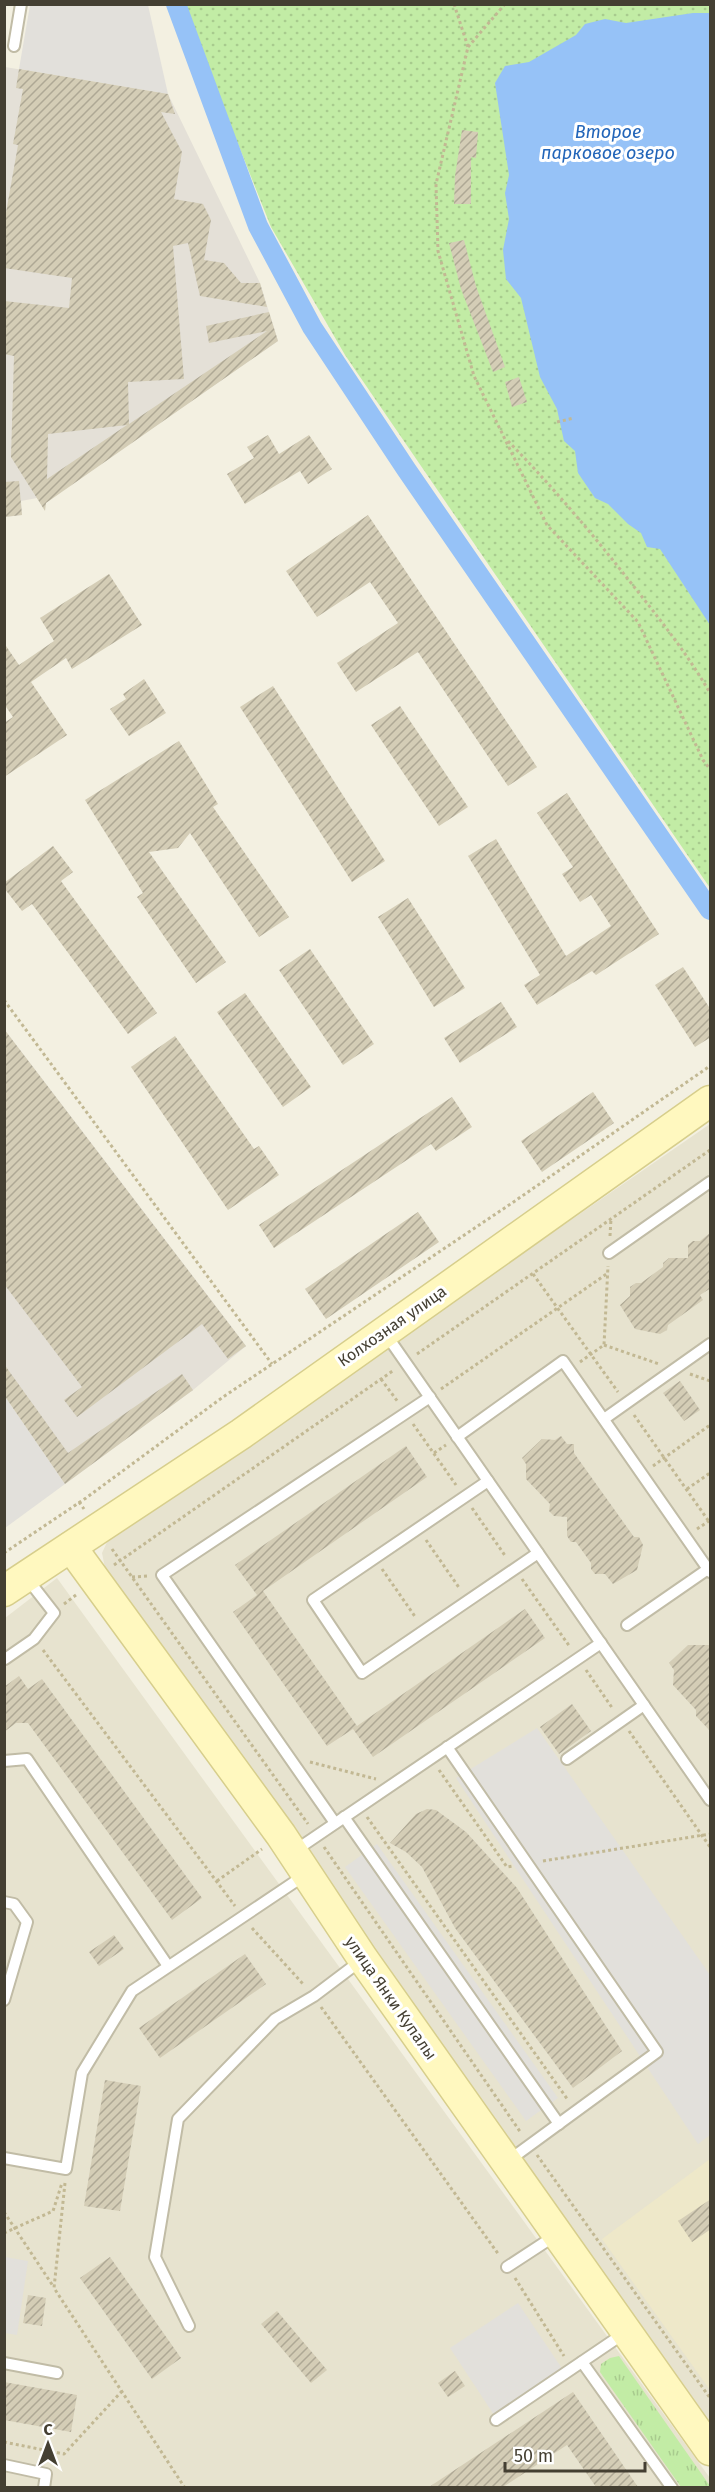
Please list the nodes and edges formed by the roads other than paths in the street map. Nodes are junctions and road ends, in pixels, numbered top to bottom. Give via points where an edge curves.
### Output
1 (21, 4) edge
2 (14, 46) dead end
3 (711, 1101) edge
4 (711, 1182) edge
5 (609, 1253) road end
6 (384, 1332) junction
7 (711, 1344) edge
8 (429, 1397) junction
9 (604, 1419) junction
10 (457, 1437) junction
11 (488, 1481) junction
12 (70, 1547) junction
13 (538, 1553) junction
14 (710, 1571) edge
15 (15, 1584) edge
16 (627, 1625) dead end
17 (601, 1643) junction
18 (5, 1659) edge
19 (644, 1705) junction
20 (447, 1747) junction
21 (567, 1759) dead end
22 (4, 1761) edge
23 (711, 1800) edge
24 (339, 1820) junction
25 (306, 1854) junction
26 (4, 1902) edge
27 (363, 1959) junction
28 (168, 1966) junction
29 (4, 2000) edge
30 (559, 2124) junction
31 (518, 2154) junction
32 (4, 2158) edge
33 (556, 2235) junction
34 (507, 2267) road end
35 (189, 2326) dead end
36 (626, 2332) junction
37 (4, 2363) edge
38 (577, 2365) junction
39 (57, 2373) dead end
40 (496, 2420) dead end
41 (711, 2450) edge
42 (4, 2465) edge
43 (44, 2487) edge
44 (672, 2487) edge

1 - 2 lane
3 - 6 street, Колхозная улица
4 - 5 lane
6 - 8 lane
6 - 12 street, Колхозная улица via 241,1434
7 - 9 lane
8 - 10 lane
8 - 24 lane via 162,1575 288,1755
9 - 10 lane via 563,1361
9 - 14 lane
10 - 11 lane
11 - 13 lane
11 - 13 lane via 313,1600 362,1673
12 - 15 street, Колхозная улица
12 - 25 street, улица Янки Купалы
13 - 17 lane
14 - 16 lane
15 - 18 lane via 54,1613 34,1639
17 - 19 lane
17 - 20 lane
19 - 21 lane
19 - 23 lane
20 - 24 lane
20 - 30 lane via 657,2052
22 - 28 lane via 27,1759
24 - 25 lane
24 - 30 lane
25 - 27 street, улица Янки Купалы
25 - 28 lane via 242,1917
26 - 29 lane via 14,1904 27,1922
27 - 31 street, улица Янки Купалы
27 - 35 lane via 275,2019 178,2119 155,2257
28 - 32 lane via 132,1991 82,2073 66,2169
30 - 31 lane
31 - 33 street, улица Янки Купалы
33 - 34 lane
33 - 36 street, улица Янки Купалы
36 - 38 lane
36 - 41 street, улица Янки Купалы
37 - 39 lane
38 - 40 lane
38 - 44 lane
42 - 43 lane via 46,2474

